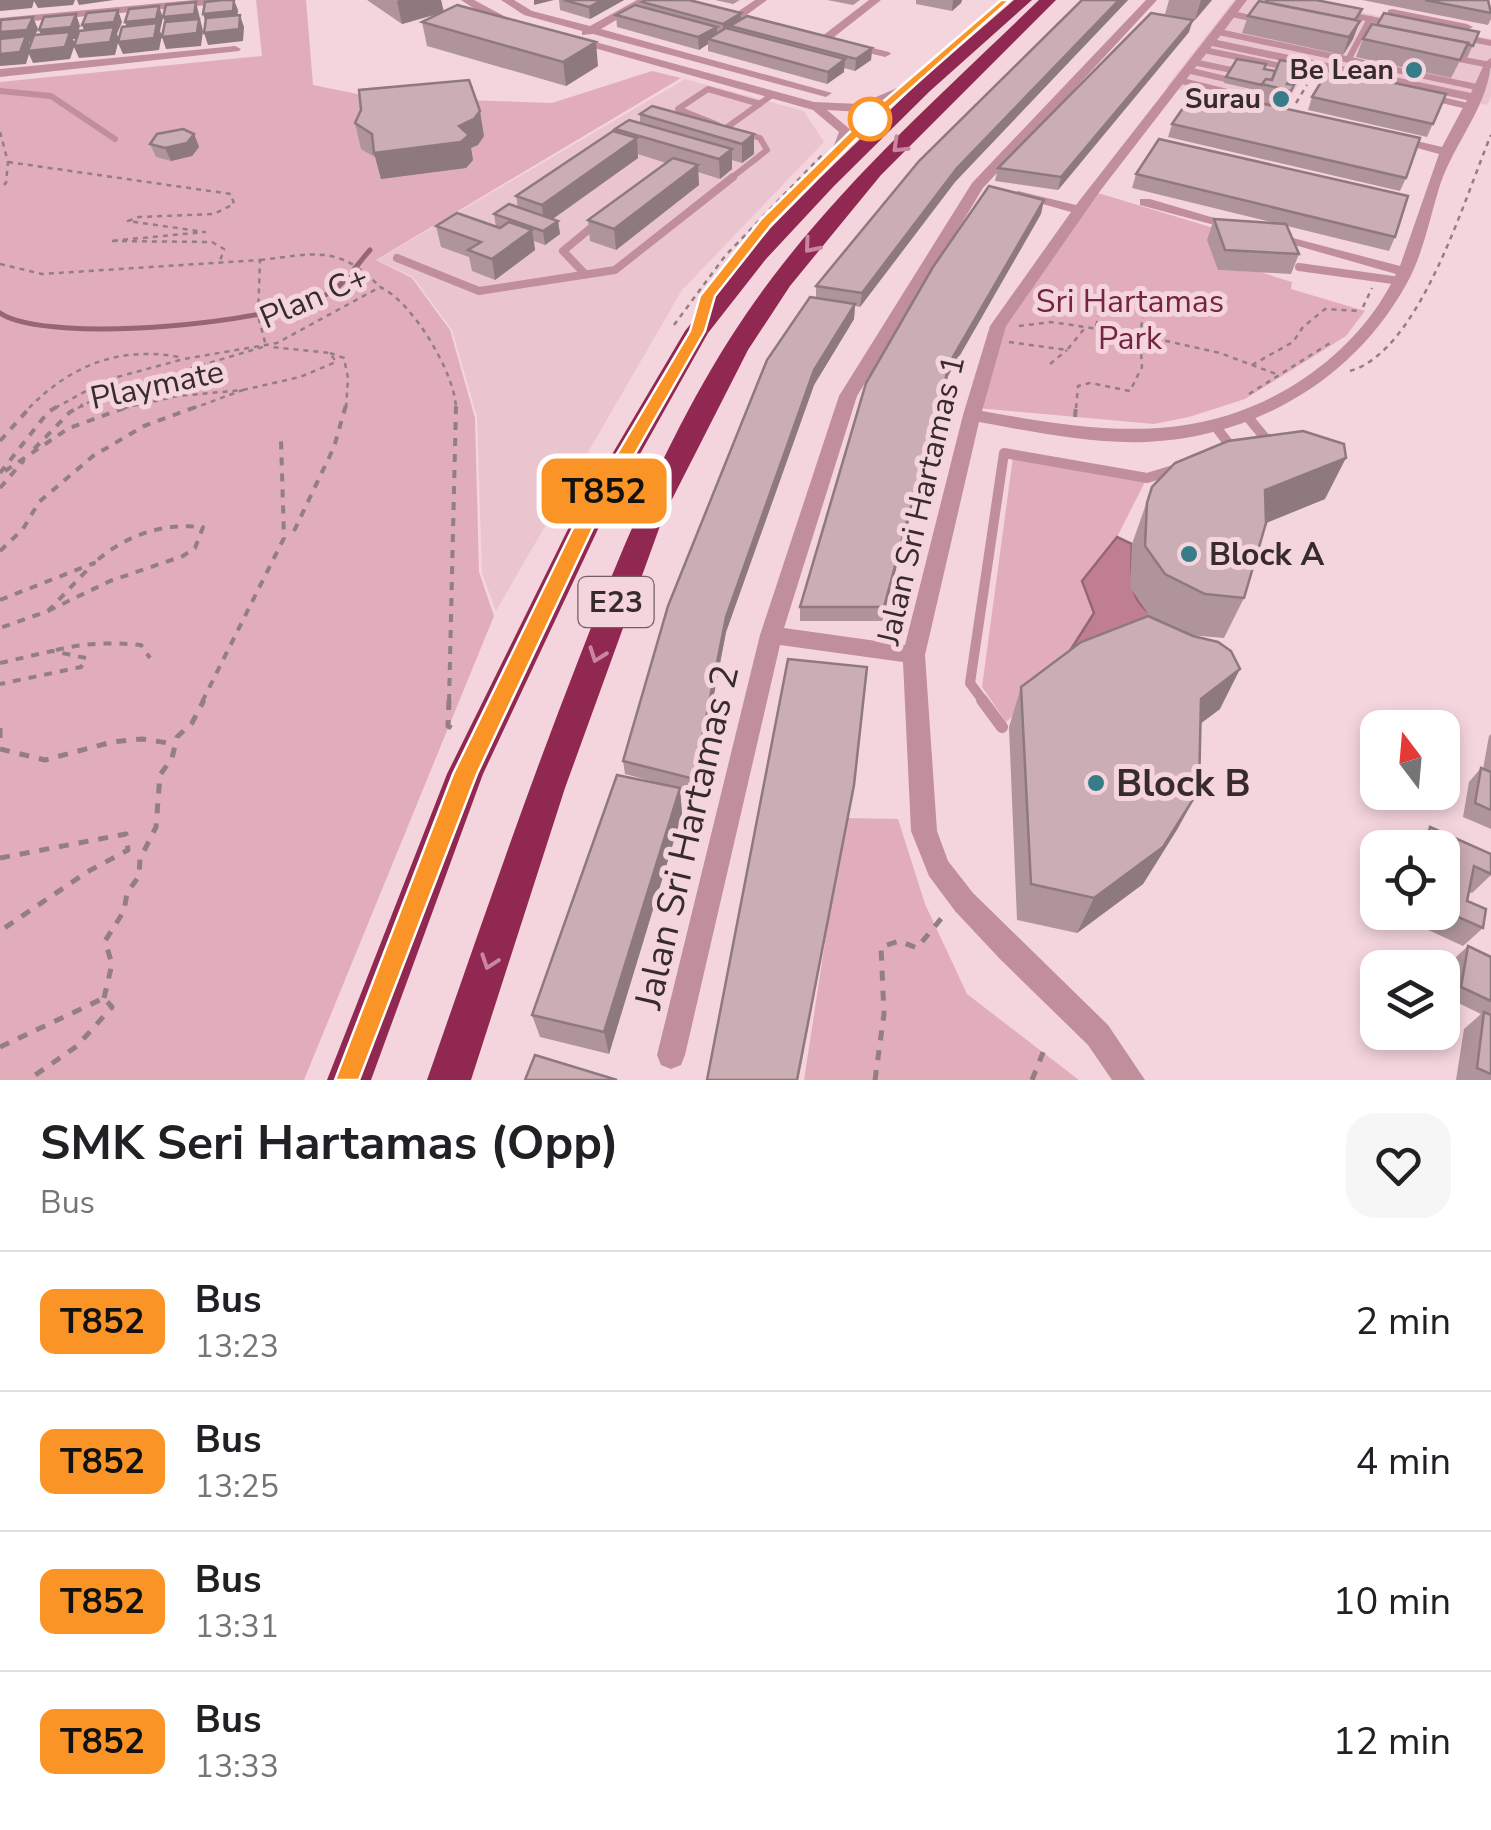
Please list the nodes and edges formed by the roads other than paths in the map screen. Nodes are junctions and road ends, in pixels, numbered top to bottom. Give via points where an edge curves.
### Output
1 (229, 0) edge
2 (466, 0) edge
3 (506, 0) edge
4 (645, 0) edge
5 (762, 0) edge
6 (876, 0) edge
7 (1005, 0) edge
8 (1024, 0) edge
9 (1048, 0) edge
10 (1062, 0) edge
11 (1152, 0) edge
12 (1242, 0) edge
13 (1331, 0) edge
14 (1313, 8) edge
15 (720, 12) edge
16 (1232, 14) junction
17 (737, 17) junction
18 (1370, 19) junction
19 (0, 21) edge
20 (754, 21) edge
21 (1268, 22) edge
22 (592, 30) junction
23 (1491, 32) edge
24 (808, 34) edge
25 (1340, 36) edge
26 (825, 39) junction
27 (1358, 39) junction
28 (575, 40) junction
29 (1377, 43) edge
30 (1491, 43) edge
31 (235, 49) dead end
32 (885, 54) dead end
33 (1434, 54) edge
34 (1199, 56) junction
35 (1348, 60) junction
36 (1490, 64) edge
37 (0, 73) edge
38 (1267, 73) junction
39 (1294, 74) edge
40 (1258, 86) junction
41 (0, 90) edge
42 (902, 91) junction
43 (826, 92) dead end
44 (772, 95) junction
45 (1213, 98) edge
46 (1252, 98) junction
47 (1477, 98) junction
48 (760, 104) junction
49 (813, 106) junction
50 (1288, 111) joint
51 (924, 121) junction
52 (726, 128) junction
53 (115, 138) dead end
54 (1384, 138) edge
55 (840, 148) junction
56 (1446, 152) junction
57 (992, 189) junction
58 (1145, 202) dead end
59 (1079, 210) junction
60 (609, 214) edge
61 (397, 258) dead end
62 (1299, 268) edge
63 (585, 274) junction
64 (1402, 277) junction
65 (698, 331) junction
66 (972, 415) junction
67 (1247, 416) junction
68 (1216, 426) junction
69 (1277, 453) edge
70 (1228, 464) edge
71 (1194, 466) edge
72 (771, 635) junction
73 (914, 655) junction
74 (1002, 727) dead end
75 (671, 1056) dead end
76 (349, 1080) edge
77 (449, 1080) edge
78 (1130, 1080) edge

1 - 19 street
2 - 28 street via 498,20
3 - 22 street via 528,13
4 - 22 street
5 - 17 street
6 - 26 street
7 - 42 highway
8 - 65 highway, E23 via 827,182 758,254
9 - 51 highway, E23
10 - 51 highway
11 - 57 street, Jalan Sri Hartamas 2
12 - 16 street, Jalan Sri Hartamas 1
13 - 23 street
14 - 18 street
15 - 17 street
16 - 21 lane
16 - 34 street, Jalan Sri Hartamas 1
17 - 20 street
18 - 27 lane
18 - 30 street
22 - 28 street
22 - 43 street
24 - 26 street
25 - 27 lane
26 - 32 street
27 - 29 lane
27 - 35 lane
28 - 44 street
31 - 37 street
33 - 36 lane
34 - 35 lane
34 - 38 lane
34 - 40 lane
34 - 46 lane
34 - 47 street
34 - 59 street, Jalan Sri Hartamas 1
35 - 47 lane
36 - 47 street
38 - 39 lane
38 - 40 lane
40 - 46 lane
41 - 53 lane via 51,96
42 - 49 street via 862,108
42 - 55 highway
44 - 48 lane
44 - 49 street
45 - 50 street
46 - 50 lane
47 - 56 street
48 - 52 lane
48 - 52 lane via 704,90 678,109
49 - 55 street via 843,125
51 -> 77 highway, E23 via 781,282 736,350 649,515
52 - 63 lane via 760,138 767,150 615,270
54 - 56 street
55 - 65 highway via 767,221 708,296
56 - 64 street via 1421,205
57 - 59 street
57 - 72 street, Jalan Sri Hartamas 2 via 848,396
58 - 64 street
59 - 66 street, Jalan Sri Hartamas 1 via 998,326
60 - 63 lane via 563,250
61 - 63 lane via 479,292
62 - 64 lane
64 - 67 street via 1360,342 1312,382
65 - 76 highway, E23 via 584,526 465,774
66 - 68 street via 1114,436
66 - 73 street, Jalan Sri Hartamas 1
67 - 68 street
67 - 69 lane
68 - 70 lane via 1244,461
71 - 74 lane via 1147,478 1004,453 970,683
72 - 73 street, Jalan Sri Hartamas 2
72 - 75 street, Jalan Sri Hartamas 2
73 - 78 street, Jalan Sri Hartamas 1 via 924,830 938,868 1098,1035

